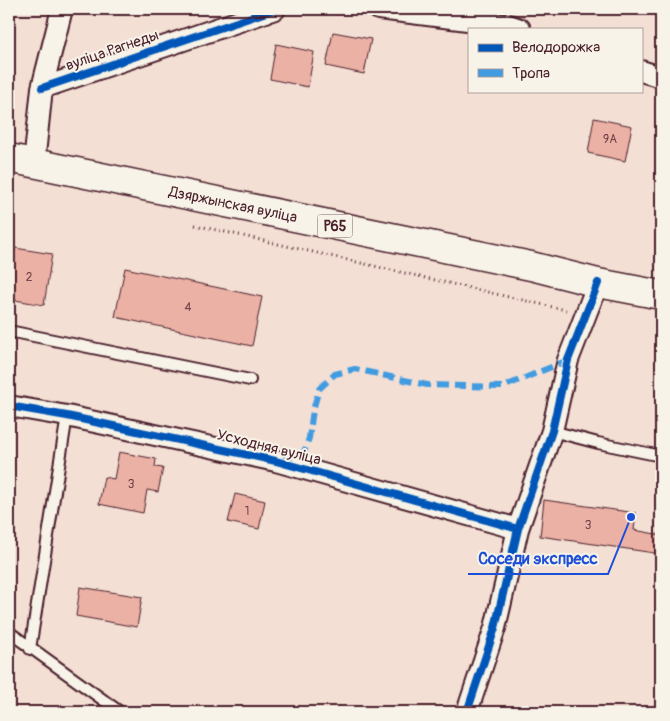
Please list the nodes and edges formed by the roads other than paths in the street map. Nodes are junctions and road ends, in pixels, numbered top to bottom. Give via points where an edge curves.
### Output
1 (62, 9) edge
2 (275, 9) edge
3 (379, 9) edge
4 (517, 28) edge
5 (642, 71) edge
6 (661, 77) edge
7 (42, 88) junction
8 (21, 161) edge
9 (598, 283) junction
10 (659, 289) edge
11 (9, 331) edge
12 (250, 380) dead end
13 (9, 406) edge
14 (67, 416) junction
15 (552, 431) junction
16 (661, 456) edge
17 (518, 529) junction
18 (9, 632) edge
19 (30, 648) junction
20 (120, 712) edge
21 (466, 712) edge

1 - 7 street, вуліца Рагнеды
2 - 7 street, вуліца Рагнеды
3 - 4 street
5 - 6 street
7 - 8 street, вуліца Рагнеды
8 - 9 main road, Дзяржынская вуліца / Р65 via 531,266
9 - 10 main road, Дзяржынская вуліца / Р65
9 - 15 street via 568,360
11 - 12 lane
13 - 14 street, Усходняя вуліца
14 - 17 street, Усходняя вуліца via 276,461
14 - 19 lane
15 - 16 lane
15 - 17 street
17 - 21 street via 495,628
18 - 19 lane
19 - 20 lane

